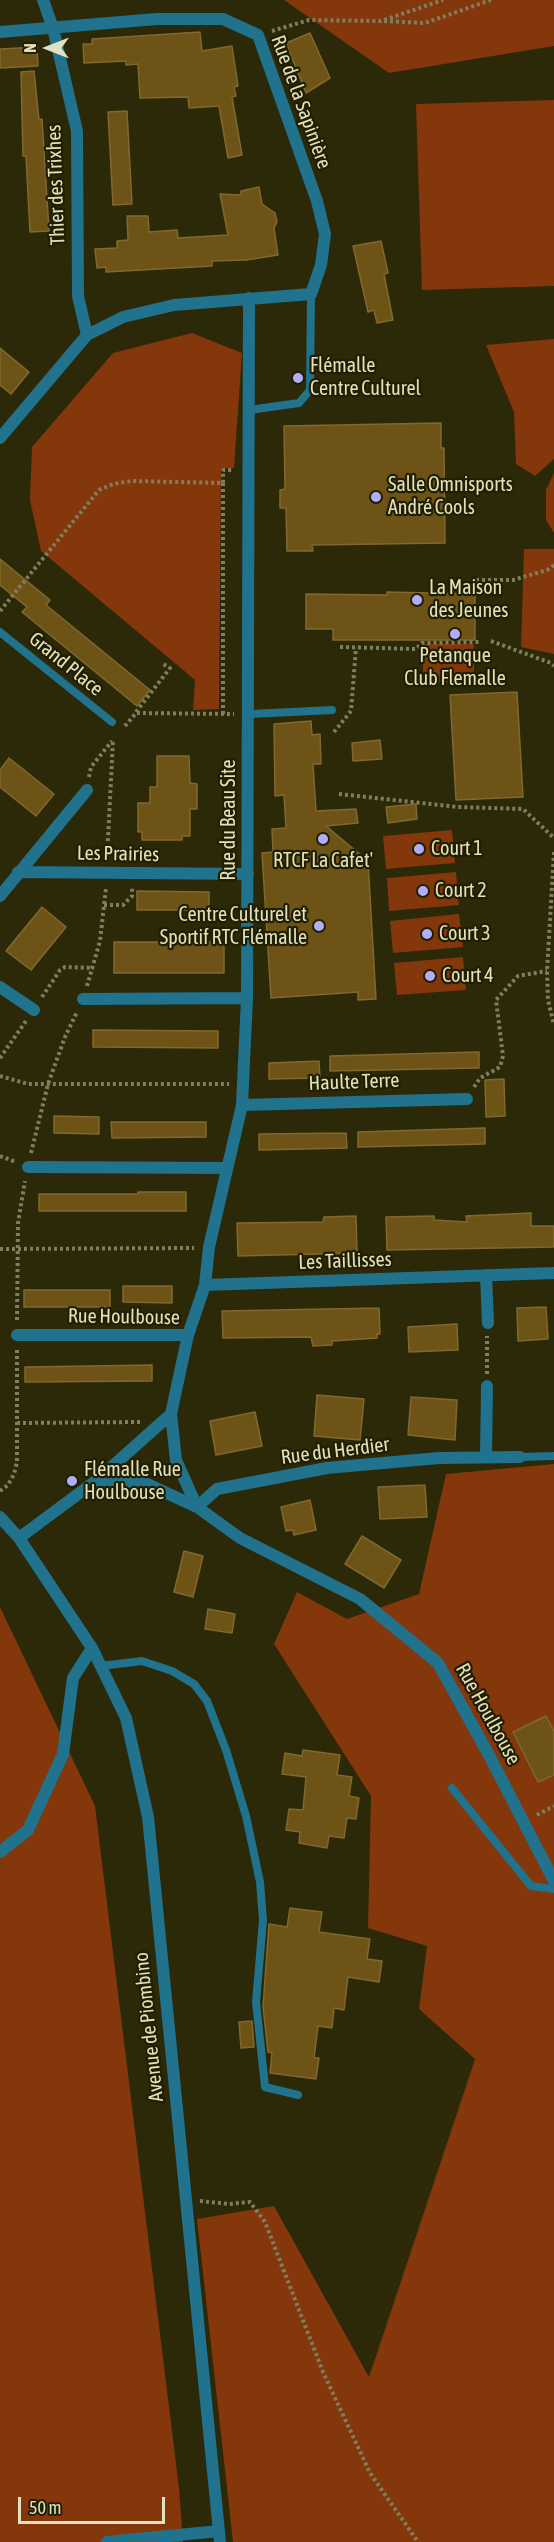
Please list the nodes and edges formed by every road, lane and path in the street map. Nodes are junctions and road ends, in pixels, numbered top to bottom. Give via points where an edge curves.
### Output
1 (43, 0) edge
2 (443, 0) edge
3 (491, 0) edge
4 (381, 21) junction
5 (53, 28) junction
6 (0, 32) edge
7 (258, 35) junction
8 (311, 294) junction
9 (249, 298) junction
10 (87, 335) junction
11 (249, 410) junction
12 (0, 438) edge
13 (249, 470) junction
14 (223, 483) junction
15 (554, 565) edge
16 (476, 580) dead end
17 (0, 611) edge
18 (0, 632) edge
19 (491, 641) dead end
20 (479, 642) dead end
21 (340, 647) dead end
22 (356, 648) junction
23 (163, 664) dead end
24 (554, 666) edge
25 (332, 710) dead end
26 (136, 713) junction
27 (223, 714) junction
28 (250, 714) junction
29 (112, 722) dead end
30 (122, 730) dead end
31 (334, 732) dead end
32 (118, 735) dead end
33 (114, 740) junction
34 (87, 790) joint
35 (339, 794) dead end
36 (554, 838) edge
37 (554, 852) edge
38 (107, 866) dead end
39 (18, 872) junction
40 (127, 874) junction
41 (248, 874) junction
42 (106, 882) dead end
43 (0, 896) edge
44 (104, 905) junction
45 (547, 971) junction
46 (0, 987) edge
47 (247, 998) junction
48 (83, 999) junction
49 (34, 1010) dead end
50 (554, 1025) edge
51 (0, 1076) edge
52 (48, 1084) junction
53 (245, 1084) junction
54 (467, 1099) joint
55 (242, 1105) junction
56 (28, 1167) junction
57 (227, 1168) junction
58 (0, 1248) edge
59 (209, 1248) junction
60 (16, 1249) junction
61 (554, 1273) edge
62 (486, 1275) junction
63 (205, 1285) junction
64 (488, 1323) joint
65 (17, 1335) junction
66 (188, 1335) junction
67 (487, 1386) joint
68 (166, 1418) junction
69 (17, 1423) junction
70 (520, 1456) joint
71 (554, 1456) edge
72 (486, 1457) junction
73 (97, 1480) junction
74 (0, 1491) edge
75 (197, 1507) junction
76 (0, 1517) edge
77 (19, 1538) junction
78 (92, 1648) junction
79 (101, 1666) junction
80 (452, 1788) dead end
81 (0, 1852) edge
82 (554, 1881) edge
83 (554, 1889) edge
84 (298, 2095) dead end
85 (185, 2199) junction
86 (220, 2536) edge
87 (107, 2542) edge
88 (418, 2542) edge

1 - 5 street, Thier des Trixhes
2 - 4 path
3 - 4 path via 425,23
4 - 7 path via 309,20
5 - 6 street, Rue de la Sapinière
5 - 7 street, Rue de la Sapinière via 223,19
5 - 10 street, Thier des Trixhes via 77,131 78,296
7 - 8 street, Rue de la Sapinière via 325,234 321,265
8 - 9 street
8 - 11 lane via 310,390 299,403
9 - 10 street via 174,305 123,317
9 - 11 street, Rue du Beau Site
10 - 12 street
11 - 13 street, Rue du Beau Site
13 - 14 path via 223,470
13 - 28 street, Rue du Beau Site
14 - 17 path via 131,482 99,490
14 - 27 path
15 - 16 path via 513,580
18 - 29 lane, Grand Place
19 - 24 path
20 - 22 path via 422,643 416,649
21 - 22 path
22 - 31 path via 351,711
23 - 26 path via 170,668
25 - 28 lane
26 - 27 path
26 - 30 path
27 - 28 path
28 - 41 street, Rue du Beau Site
32 - 33 path
33 - 34 path via 91,767
33 - 38 path
34 - 39 street
35 - 36 path via 458,807 523,809
37 - 45 path
39 - 40 street, Les Prairies
39 - 43 street
40 - 41 street, Les Prairies
40 - 44 path via 132,896 129,901 118,906
41 - 47 street, Rue du Beau Site
42 - 44 path
44 - 48 path via 94,968
45 - 50 path
45 - 54 path via 518,976 496,1000 503,1056 500,1067 480,1078
46 - 49 street
47 - 48 street
47 - 53 street, Rue du Beau Site
48 - 52 path
51 - 52 path via 28,1084
52 - 53 path
52 - 56 path
53 - 55 street, Rue du Beau Site
54 - 55 street, Haulte Terre
55 - 57 street, Rue du Beau Site
56 - 57 street
56 - 60 path
57 - 59 street, Rue du Beau Site
58 - 60 path
59 - 60 path
59 - 63 street, Rue du Beau Site
60 - 65 path
61 - 62 street, Les Taillisses
62 - 63 street, Les Taillisses
62 - 64 street
63 - 66 street, Rue du Beau Site
64 - 67 path
65 - 66 street, Rue Houlbouse
65 - 69 path
66 - 68 street, Rue Houlbouse
67 - 72 street
68 - 69 path
68 - 73 street
68 - 75 street, Rue Houlbouse via 176,1460
69 - 74 path via 17,1462 8,1485
70 - 71 lane
70 - 72 street, Rue du Herdier
72 - 75 street, Rue du Herdier via 327,1468 217,1489
73 - 75 street, Rue Houlbouse via 145,1483
73 - 77 street
75 - 82 street, Rue Houlbouse via 240,1538 360,1599 438,1663
76 - 77 street
77 - 78 street, Avenue de Piombino
78 - 79 street, Avenue de Piombino
78 - 81 street via 73,1678 63,1754 28,1830
79 - 84 lane via 141,1661 172,1671 194,1684 207,1701 246,1816 260,1882 263,1920 256,2002 265,2087
79 - 85 street, Avenue de Piombino via 126,1718 148,1817
80 - 83 lane via 531,1886
85 - 86 street, Avenue de Piombino
85 - 88 path via 250,2202 265,2222 323,2372 370,2473
86 - 87 street

